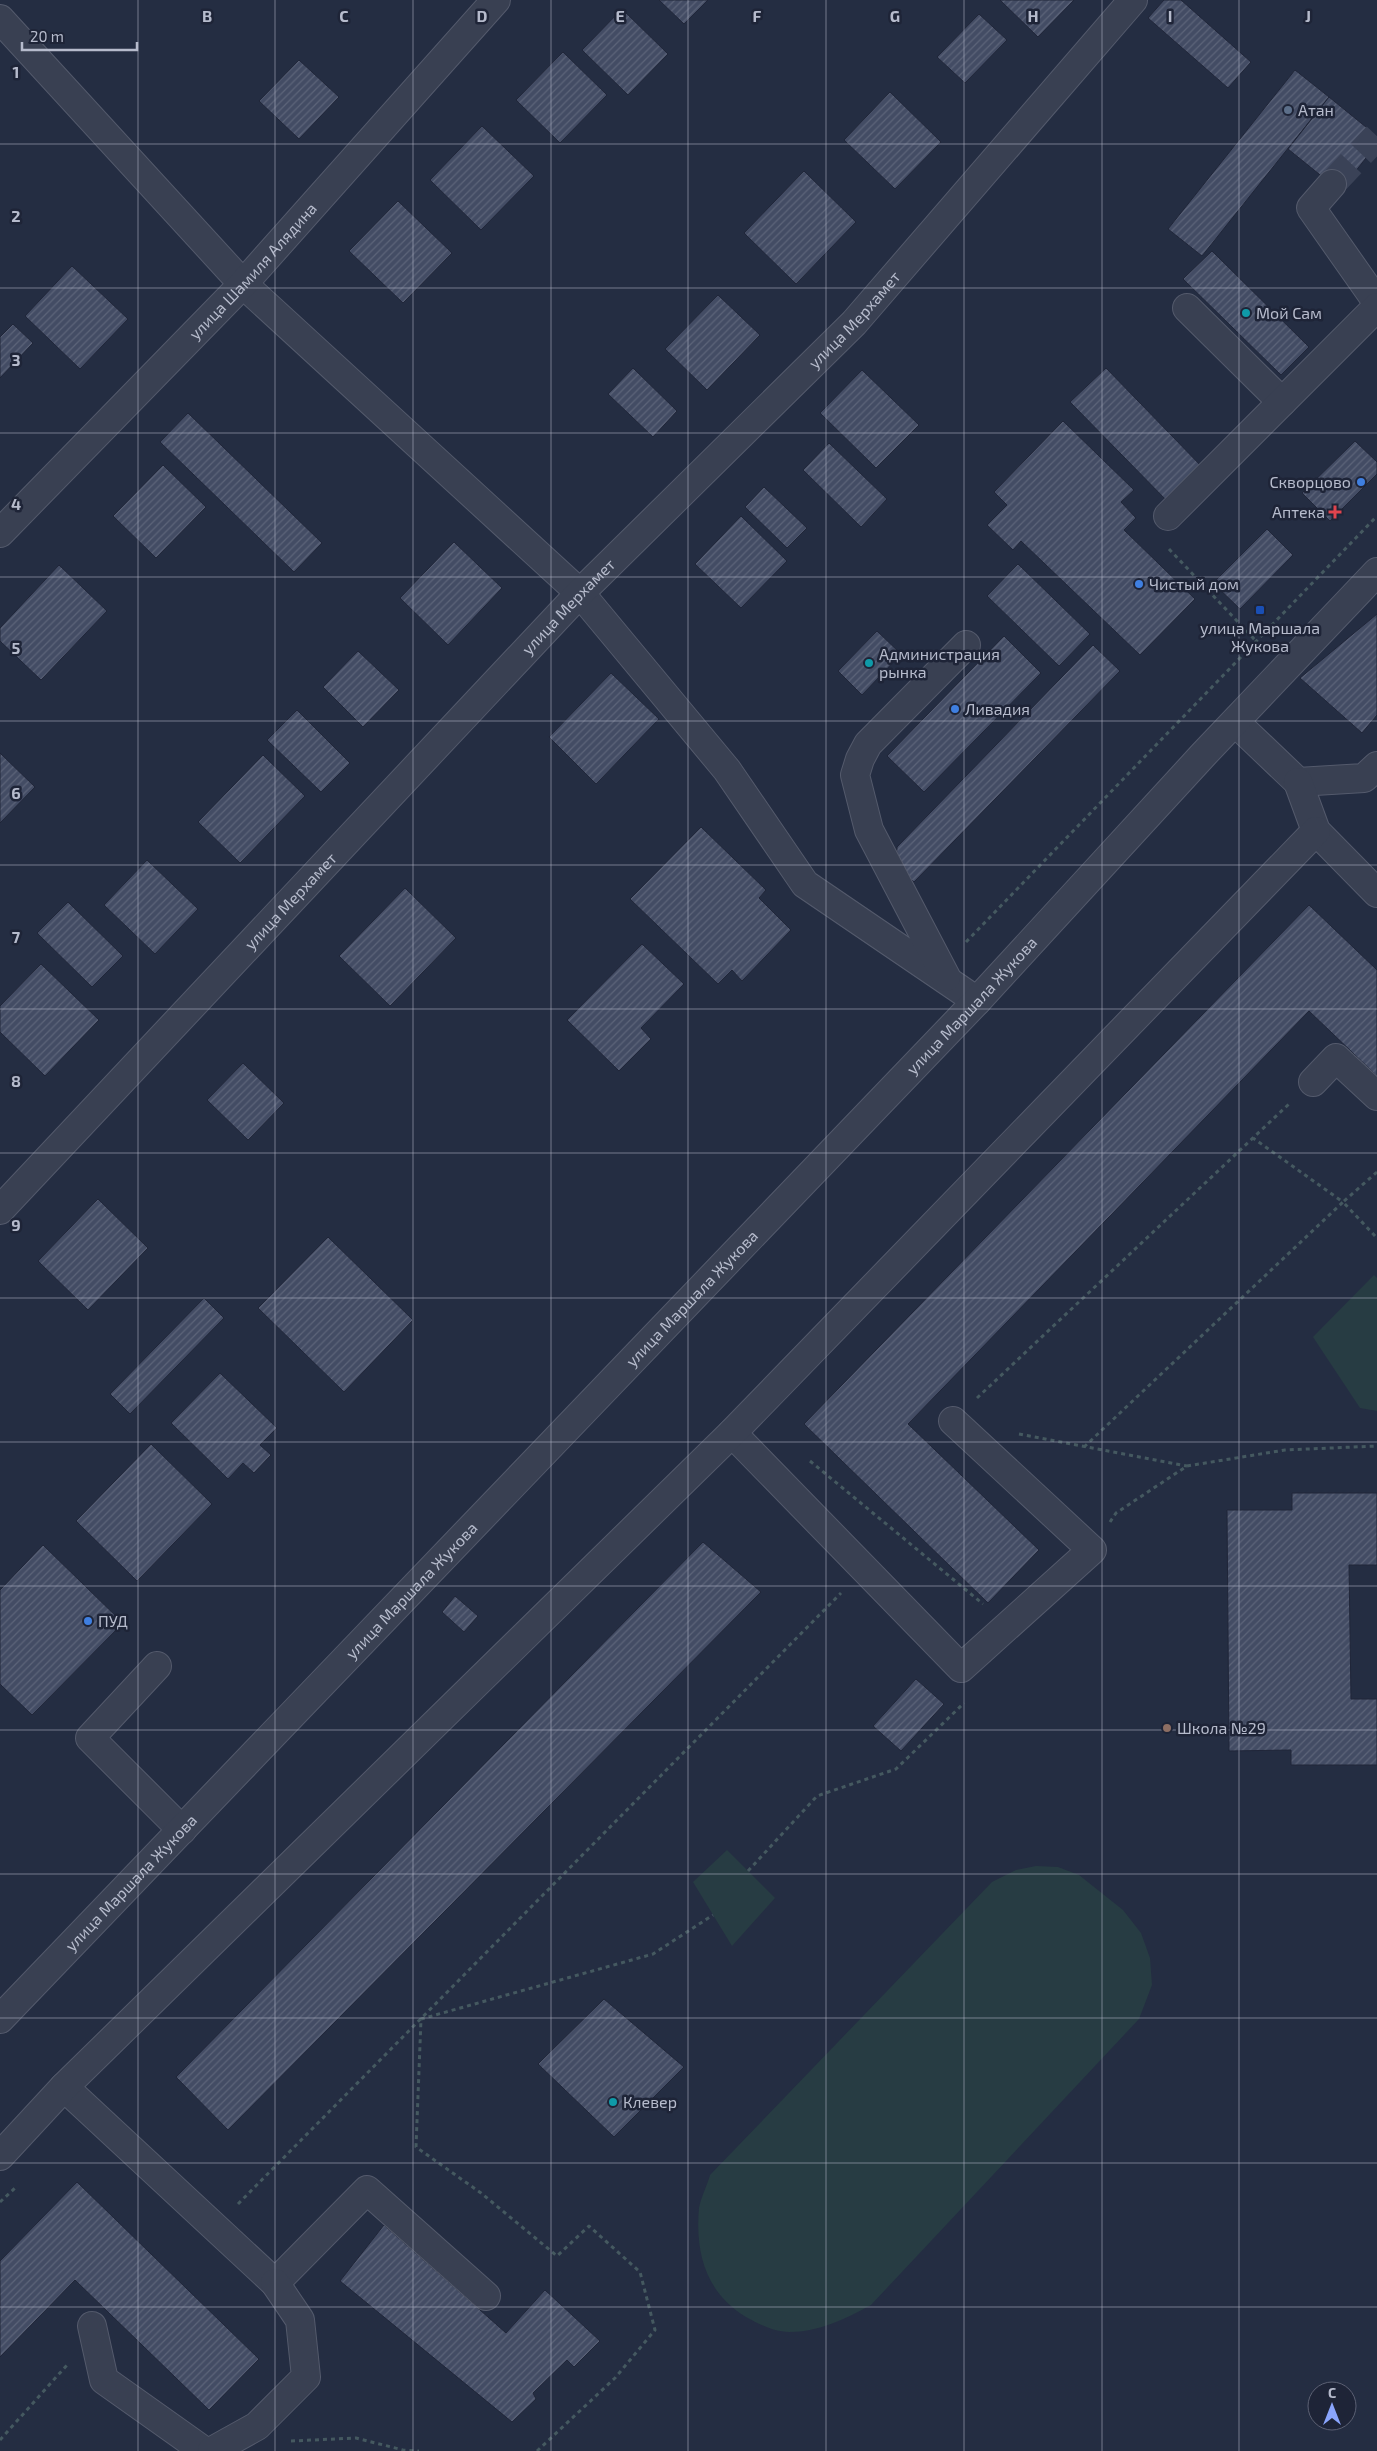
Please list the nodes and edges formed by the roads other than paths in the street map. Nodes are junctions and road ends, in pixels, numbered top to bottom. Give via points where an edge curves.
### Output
1 (496, 0) edge
2 (1133, 0) edge
3 (0, 19) edge
4 (1332, 184) tunnel mouth
5 (243, 284) junction
6 (1377, 302) edge
7 (1377, 307) edge
8 (1187, 308) dead end
9 (1282, 402) junction
10 (1168, 516) road end
11 (0, 533) edge
12 (1377, 572) edge
13 (580, 593) junction
14 (966, 645) dead end
15 (1235, 722) junction
16 (1377, 766) edge
17 (1298, 782) junction
18 (1316, 831) junction
19 (1377, 893) edge
20 (944, 974) junction
21 (978, 1001) junction
22 (1313, 1082) road end
23 (1377, 1096) edge
24 (0, 1210) edge
25 (952, 1421) road end
26 (732, 1433) junction
27 (157, 1666) dead end
28 (182, 1830) junction
29 (0, 2019) edge
30 (64, 2088) junction
31 (0, 2156) edge
32 (275, 2283) junction
33 (486, 2296) dead end
34 (92, 2326) dead end
35 (204, 2451) edge
36 (212, 2451) edge

1 - 5 street, улица Шамиля Алядина
2 - 13 street, улица Мерхамет via 854,323
3 - 5 street
4 - 6 street via 1311,208
5 - 11 street, улица Шамиля Алядина
5 - 13 street
7 - 9 street
8 - 9 street
9 - 10 street
12 - 15 street, улица Маршала Жукова
13 - 20 street via 727,770 805,884
13 - 24 street, улица Мерхамет
14 - 20 street via 868,744 855,775 869,830
15 - 17 street
15 - 21 street, улица Маршала Жукова
16 - 17 street via 1364,778
17 - 18 street
18 - 19 street
18 - 26 street
20 - 21 street
21 - 28 street, улица Маршала Жукова
22 - 23 street via 1336,1058
25 - 26 street via 1092,1550 961,1668
26 - 30 street
27 - 28 street via 90,1738
28 - 29 street, улица Маршала Жукова
30 - 31 street
30 - 32 street
32 - 33 street via 367,2190
32 - 36 street via 300,2320 306,2377 257,2426
34 - 35 street via 104,2380

